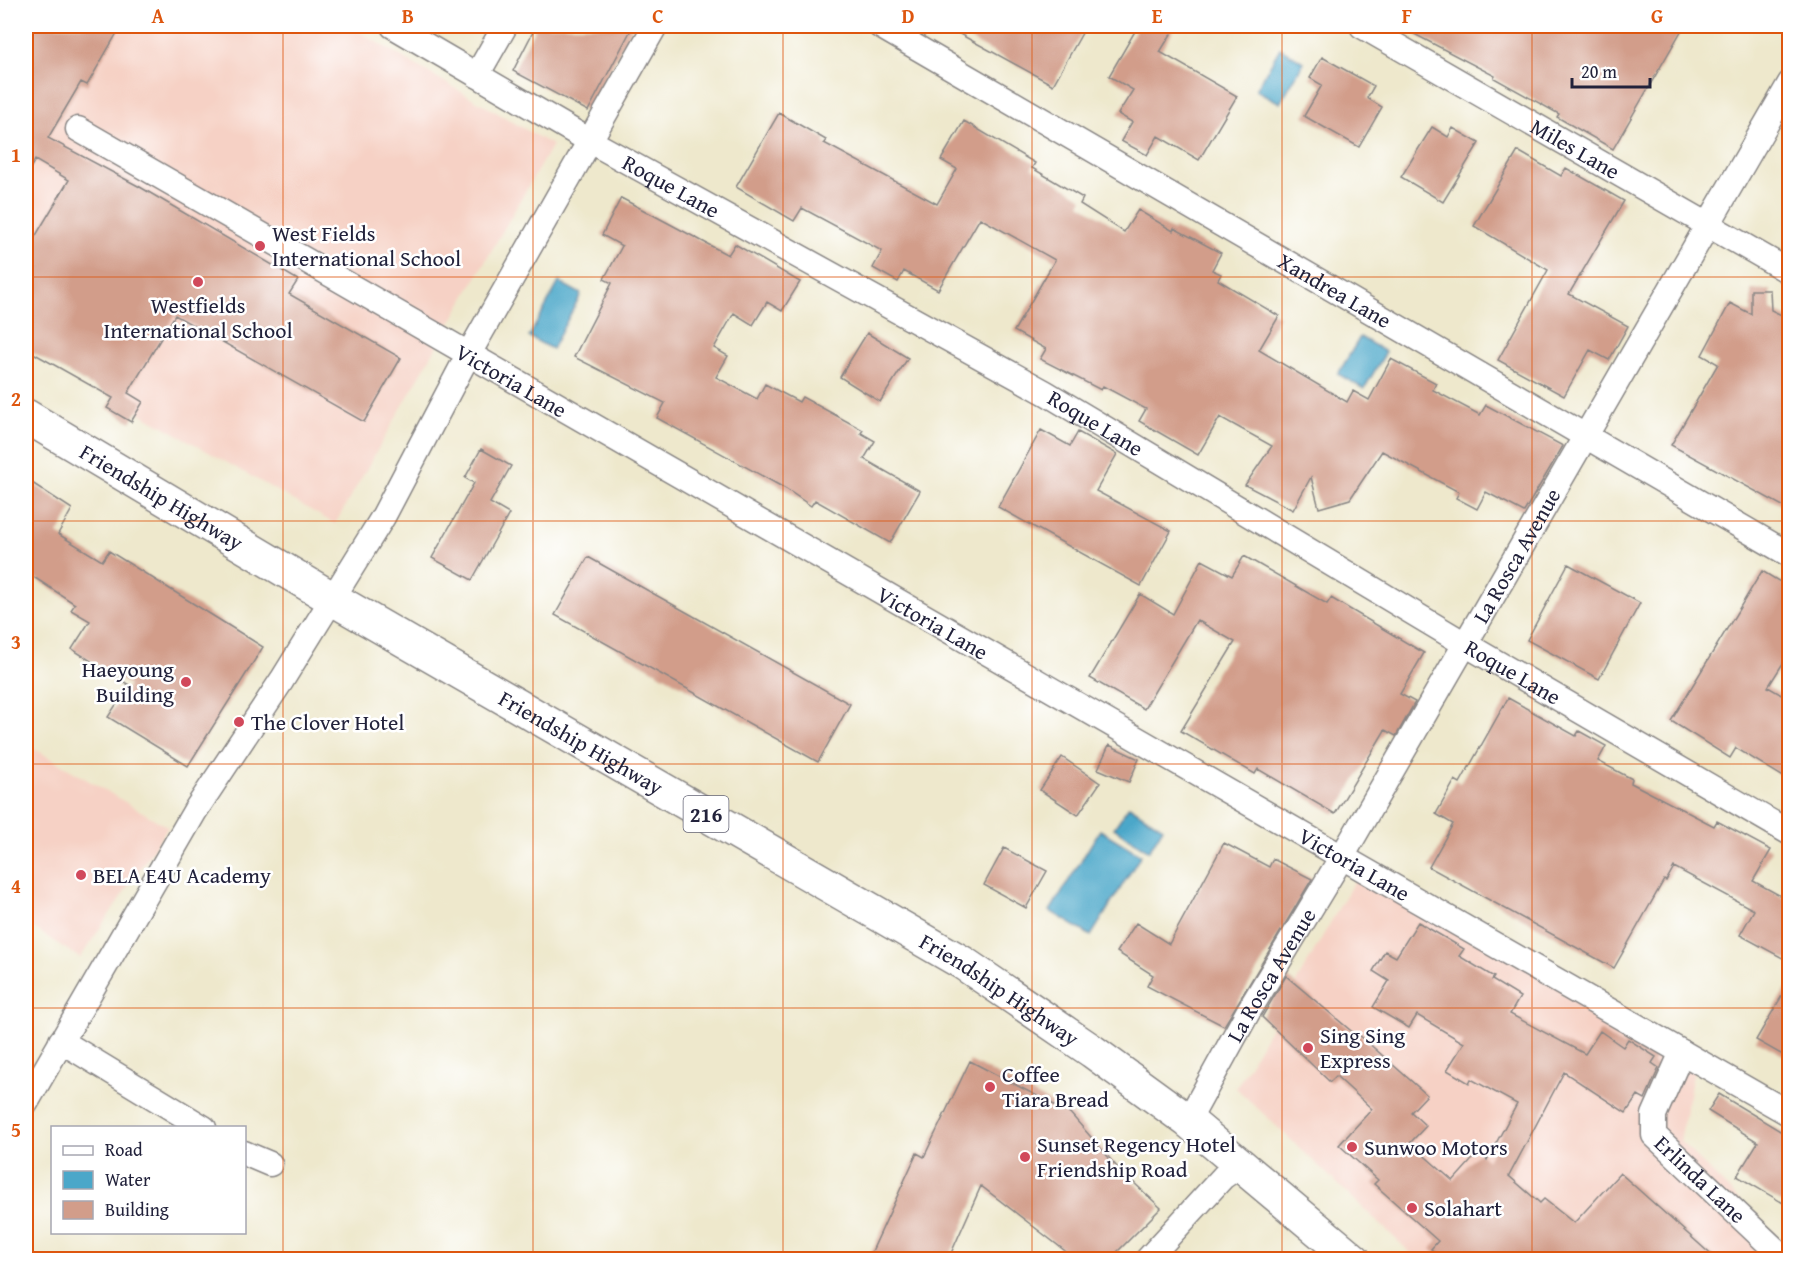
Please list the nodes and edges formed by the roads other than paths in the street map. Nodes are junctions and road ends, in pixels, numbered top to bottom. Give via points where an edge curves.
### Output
1 (393, 26) edge
2 (505, 26) edge
3 (655, 26) edge
4 (880, 26) edge
5 (1362, 26) edge
6 (477, 75) junction
7 (1790, 83) edge
8 (78, 129) dead end
9 (590, 141) junction
10 (1707, 225) junction
11 (1790, 272) edge
12 (467, 357) junction
13 (26, 416) edge
14 (1585, 437) junction
15 (1790, 555) edge
16 (333, 599) junction
17 (1465, 644) junction
18 (1790, 833) edge
19 (1343, 855) junction
20 (61, 1041) junction
21 (1682, 1052) junction
22 (29, 1088) edge
23 (1790, 1114) edge
24 (1188, 1121) junction
25 (201, 1126) edge
26 (246, 1154) edge
27 (270, 1164) dead end
28 (1239, 1166) junction
29 (1147, 1260) edge
30 (1354, 1260) edge
31 (1786, 1260) edge

1 - 6 street, Roque Lane
2 - 6 street
3 - 9 street
4 - 14 street, Xandrea Lane
5 - 10 street, Miles Lane
6 - 9 street, Roque Lane
7 - 10 street, La Rosca Avenue
8 - 12 street, Victoria Lane
9 - 12 street
9 - 17 street, Roque Lane via 1046,393
10 - 11 street, Miles Lane
10 - 14 street, La Rosca Avenue
12 - 16 street via 383,517
12 - 19 street, Victoria Lane
13 - 16 main road, Friendship Highway / 216
14 - 15 street, Xandrea Lane
14 - 17 street, La Rosca Avenue
16 - 20 street via 195,811
16 - 24 main road, Friendship Highway / 216 via 963,963
17 - 18 street, Roque Lane
17 - 19 street, La Rosca Avenue
19 - 21 street, Victoria Lane
19 - 24 street, La Rosca Avenue
20 - 22 street
20 - 25 street
21 - 23 street, Victoria Lane
21 - 31 street, Erlinda Lane via 1654,1115 1654,1135
24 - 28 main road, Friendship Highway / 216
26 - 27 street
28 - 29 street via 1223,1177
28 - 30 main road, Friendship Highway / 216

